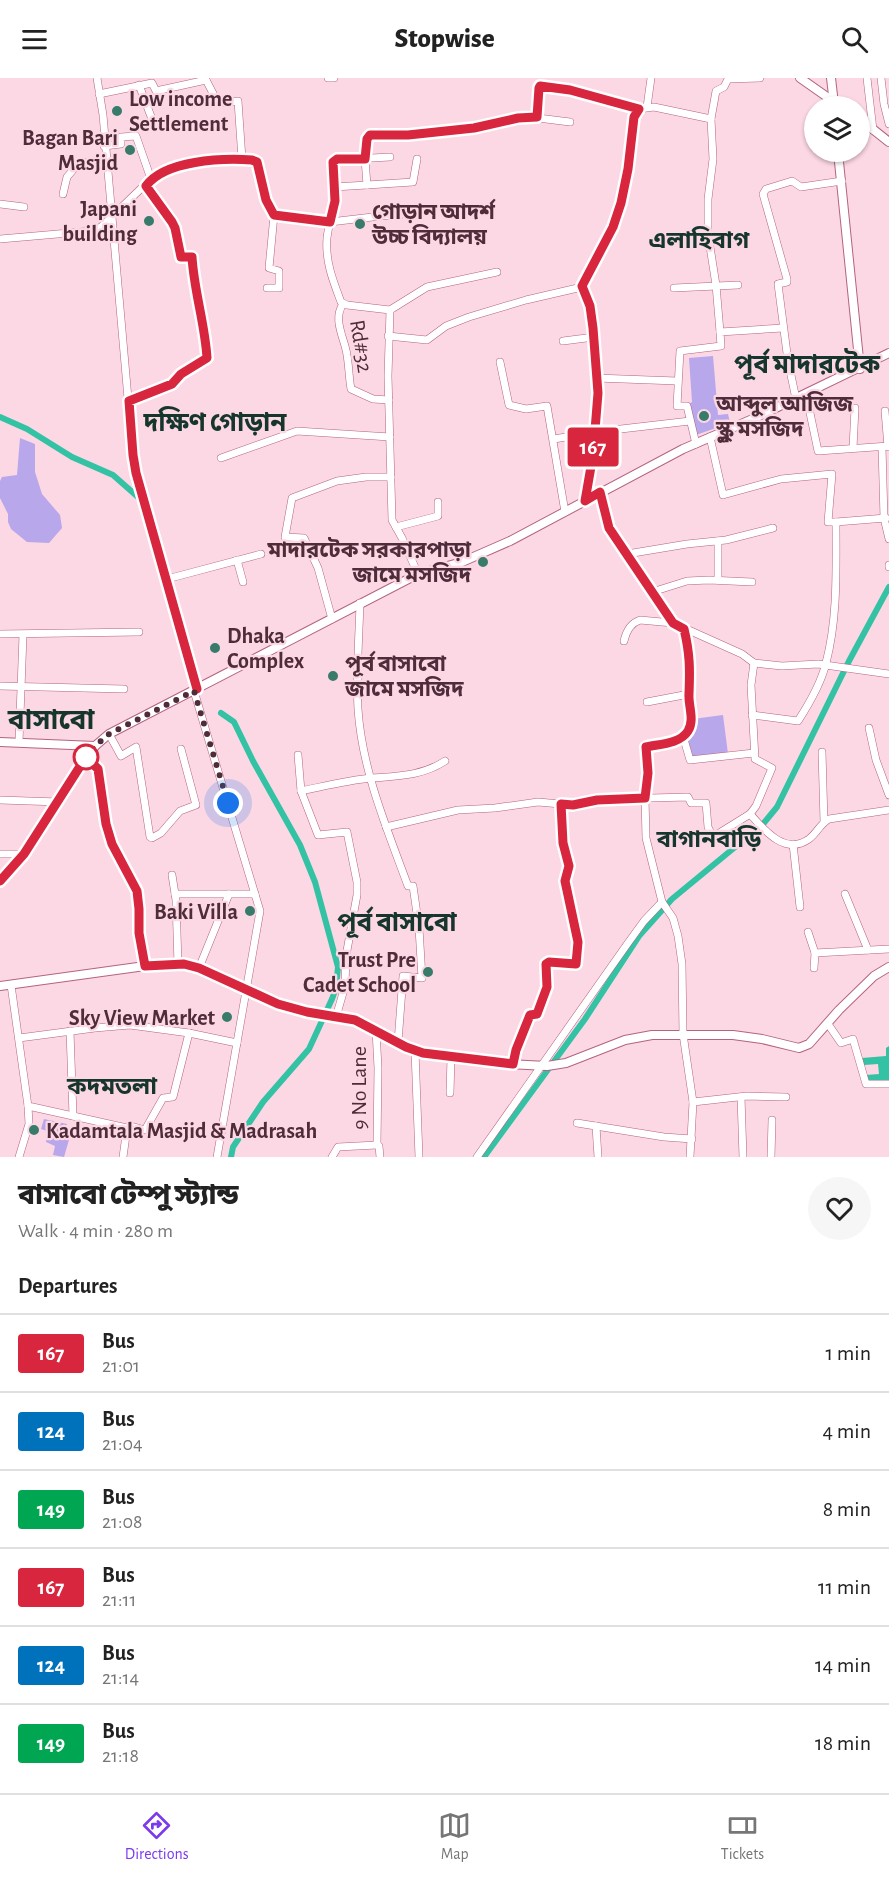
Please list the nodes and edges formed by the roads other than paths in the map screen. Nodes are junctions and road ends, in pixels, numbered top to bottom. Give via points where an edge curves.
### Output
1 (97, 78) edge
2 (328, 78) edge
3 (334, 78) edge
4 (651, 78) edge
5 (760, 78) edge
6 (800, 78) edge
7 (831, 78) edge
8 (867, 78) edge
9 (881, 78) edge
10 (205, 79) edge
11 (139, 85) junction
12 (99, 94) junction
13 (824, 96) edge
14 (834, 96) edge
15 (647, 107) junction
16 (639, 109) junction
17 (537, 117) junction
18 (711, 119) junction
19 (570, 122) dead end
20 (889, 124) edge
21 (155, 127) dead end
22 (870, 127) edge
23 (873, 130) junction
24 (889, 142) edge
25 (104, 146) junction
26 (390, 157) dead end
27 (242, 159) junction
28 (365, 159) junction
29 (417, 159) dead end
30 (106, 160) junction
31 (839, 162) edge
32 (151, 179) junction
33 (842, 181) junction
34 (367, 185) junction
35 (146, 186) junction
36 (334, 188) junction
37 (63, 194) dead end
38 (0, 204) edge
39 (24, 207) dead end
40 (274, 215) junction
41 (400, 215) dead end
42 (112, 217) junction
43 (330, 222) junction
44 (0, 239) edge
45 (497, 272) dead end
46 (716, 285) junction
47 (738, 285) dead end
48 (582, 286) junction
49 (267, 288) dead end
50 (674, 288) dead end
51 (343, 304) junction
52 (390, 310) junction
53 (783, 328) junction
54 (720, 332) junction
55 (388, 336) junction
56 (594, 337) junction
57 (563, 341) dead end
58 (889, 353) edge
59 (500, 362) dead end
60 (860, 369) junction
61 (596, 378) junction
62 (677, 381) junction
63 (806, 394) junction
64 (796, 399) junction
65 (389, 400) junction
66 (129, 401) junction
67 (855, 408) dead end
68 (885, 411) dead end
69 (690, 421) junction
70 (595, 432) junction
71 (390, 437) junction
72 (710, 437) junction
73 (554, 440) junction
74 (696, 444) junction
75 (886, 447) edge
76 (854, 448) junction
77 (221, 458) dead end
78 (391, 477) junction
79 (600, 492) junction
80 (585, 501) junction
81 (438, 502) dead end
82 (565, 512) junction
83 (887, 518) edge
84 (836, 522) junction
85 (396, 527) junction
86 (773, 528) dead end
87 (889, 539) edge
88 (718, 541) junction
89 (261, 554) dead end
90 (627, 554) junction
91 (237, 560) junction
92 (418, 574) junction
93 (167, 579) junction
94 (718, 580) junction
95 (243, 582) dead end
96 (752, 582) dead end
97 (652, 592) junction
98 (360, 603) junction
99 (332, 619) junction
100 (673, 623) junction
101 (684, 629) junction
102 (139, 632) dead end
103 (0, 634) edge
104 (23, 634) junction
105 (624, 641) dead end
106 (754, 663) junction
107 (826, 665) junction
108 (889, 674) edge
109 (0, 686) edge
110 (21, 687) junction
111 (124, 689) dead end
112 (196, 690) junction
113 (689, 694) junction
114 (647, 702) dead end
115 (752, 715) junction
116 (869, 728) dead end
117 (109, 734) junction
118 (683, 736) junction
119 (0, 742) edge
120 (19, 742) junction
121 (95, 746) junction
122 (181, 749) dead end
123 (822, 752) dead end
124 (754, 753) junction
125 (298, 755) dead end
126 (86, 757) junction
127 (445, 761) dead end
128 (371, 778) junction
129 (301, 790) junction
130 (889, 795) edge
131 (645, 798) junction
132 (0, 800) edge
133 (59, 802) junction
134 (561, 804) junction
135 (889, 810) edge
136 (750, 814) junction
137 (824, 822) junction
138 (386, 827) junction
139 (793, 844) junction
140 (0, 854) edge
141 (24, 854) junction
142 (172, 875) dead end
143 (0, 881) edge
144 (175, 894) junction
145 (229, 894) junction
146 (255, 894) junction
147 (845, 894) dead end
148 (665, 906) junction
149 (800, 907) dead end
150 (808, 932) dead end
151 (889, 949) edge
152 (868, 950) junction
153 (815, 953) junction
154 (178, 964) junction
155 (145, 966) junction
156 (889, 967) edge
157 (199, 968) junction
158 (814, 968) dead end
159 (11, 985) junction
160 (0, 986) edge
161 (247, 990) junction
162 (328, 1016) junction
163 (828, 1024) junction
164 (376, 1030) junction
165 (70, 1031) junction
166 (189, 1033) junction
167 (683, 1034) junction
168 (19, 1038) junction
169 (399, 1042) junction
170 (237, 1043) junction
171 (415, 1051) junction
172 (450, 1058) junction
173 (513, 1064) junction
174 (545, 1066) junction
175 (889, 1084) edge
176 (450, 1093) dead end
177 (741, 1097) junction
178 (786, 1097) dead end
179 (693, 1102) junction
180 (28, 1107) junction
181 (73, 1116) junction
182 (772, 1120) dead end
183 (577, 1123) dead end
184 (596, 1126) junction
185 (127, 1128) junction
186 (692, 1139) junction
187 (376, 1145) junction
188 (19, 1157) edge
189 (123, 1157) edge
190 (217, 1157) edge
191 (332, 1157) edge
192 (380, 1157) edge
193 (419, 1157) edge
194 (477, 1157) edge
195 (598, 1157) edge
196 (690, 1157) edge
197 (743, 1157) edge
198 (771, 1157) edge

1 - 12 street
2 - 3 street
4 - 15 street
5 - 18 street via 728,79 716,91
6 - 13 street
7 - 14 street
8 - 23 street
9 - 20 street
10 - 11 street via 156,91 152,83
10 - 27 street via 218,103 238,101
11 - 12 street
11 - 21 street
12 - 25 street
15 - 16 street
15 - 18 street
16 - 17 street via 540,86
16 - 48 street via 634,117 621,203
17 - 19 street
17 - 28 street via 474,128 371,135
18 - 46 street via 713,159 708,228
22 - 23 street
23 - 24 street
25 - 30 street
25 - 32 street via 119,145 121,137 136,136
26 - 28 street
27 - 32 street via 189,164
27 - 40 street via 257,162 266,200
28 - 34 street
28 - 36 street via 335,160
29 - 34 street via 415,181
30 - 37 street via 79,163 67,177
30 - 42 street
31 - 33 street
32 - 35 street
33 - 53 street via 801,187 792,181 764,190 787,279 778,284
33 - 60 street
34 - 36 street
35 - 42 street
35 - 66 street via 175,228 181,257 192,257 207,358 172,384
36 - 43 street
38 - 39 street
40 - 43 street
40 - 49 street via 269,268 279,271 279,288
41 - 43 street
42 - 44 street via 92,231
42 - 66 street
43 - 51 street via 328,262
45 - 52 street via 427,287
46 - 47 street
46 - 50 street
46 - 54 street
48 - 55 street via 469,317 446,326 427,340
48 - 56 street via 590,306
51 - 52 street
51 - 65 street, Rd#32 via 339,310 340,334 347,353 351,389 370,398
52 - 55 street
53 - 54 street
53 - 64 street
54 - 62 street via 721,346 680,351
55 - 65 street
56 - 57 street
56 - 61 street
58 - 60 street
59 - 73 street via 509,405 526,409 547,406
60 - 63 street
61 - 62 street
61 - 70 street
62 - 69 street via 677,406 687,406
63 - 64 street
63 - 76 street via 818,451
64 - 72 street
65 - 71 street
66 - 93 street via 136,473
67 - 76 street
68 - 75 street
69 - 70 street
69 - 74 street
70 - 73 street
70 - 80 street
71 - 77 street via 297,431
71 - 78 street
72 - 74 street
72 - 84 street via 723,495 781,479 832,474 828,522
73 - 82 street
74 - 79 street
75 - 76 street
75 - 83 street
78 - 85 street via 392,520
78 - 99 street via 337,481 292,498 285,537 304,538 318,568
79 - 80 street
79 - 90 street via 609,528
80 - 82 street
81 - 85 street via 438,516
82 - 92 street via 462,562
83 - 84 street
83 - 87 street
84 - 107 street via 836,611
85 - 92 street
86 - 88 street
88 - 90 street
88 - 94 street
89 - 91 street
90 - 97 street
91 - 93 street
91 - 95 street
92 - 98 street
93 - 112 street
94 - 96 street
94 - 97 street via 687,581
97 - 100 street
98 - 99 street
98 - 128 street via 358,710
99 - 112 street
100 - 101 street
100 - 105 street via 640,620 627,632
101 - 106 street
101 - 113 street via 691,659
102 - 104 street
103 - 104 street
104 - 110 street
106 - 107 street
106 - 115 street
107 - 108 street
107 - 115 street via 798,721
109 - 110 street
110 - 111 street
110 - 120 street
112 - 117 street
112 - 146 street
113 - 114 street
113 - 118 street via 691,721
115 - 124 street
116 - 130 street
117 - 121 street
117 - 122 street via 121,756 136,747 152,838 180,811 196,806
118 - 124 street via 690,760
118 - 131 street via 646,747
119 - 120 street
120 - 121 street
121 - 126 street
123 - 137 street
124 - 136 street via 755,759 772,768
125 - 129 street
126 - 133 street
126 - 155 street via 98,769 112,844 137,891
127 - 128 street via 416,774
128 - 129 street
128 - 138 street
129 - 162 street via 318,836 347,832 357,882 345,986
131 - 134 street
131 - 136 street via 688,797 691,803 706,803 713,837
131 - 148 street via 646,838
132 - 133 street
133 - 141 street
134 - 138 street via 538,802 458,810
134 - 173 street via 563,843 569,866 565,881 578,942 576,964 546,964 547,987 537,1014 530,1015
135 - 137 street
136 - 139 street via 764,831
137 - 139 street via 809,839
138 - 169 street via 408,886 413,886 419,928 422,978 403,976
139 - 149 street
140 - 141 street
141 - 143 street
142 - 144 street
144 - 145 street
144 - 154 street
145 - 146 street
145 - 157 street
146 - 161 street via 260,911
147 - 152 street
148 - 167 street via 673,918 682,964
148 - 174 street via 644,921
150 - 153 street
151 - 152 street
152 - 153 street
153 - 158 street
154 - 155 street
154 - 157 street
155 - 159 street
156 - 163 street via 874,976
157 - 161 street
159 - 160 street
159 - 168 street
161 - 162 street via 285,1006
161 - 170 street
162 - 164 street via 355,1020
163 - 167 street via 800,1048 733,1035
163 - 175 street via 841,1043 853,1039 866,1084
164 - 169 street
164 - 187 street, 9 No Lane
165 - 166 street via 130,1025
165 - 168 street
165 - 181 street
166 - 170 street
166 - 185 street via 173,1097 163,1098 145,1130
167 - 174 street via 625,1040
167 - 179 street
168 - 180 street
169 - 171 street
170 - 190 street
171 - 172 street
171 - 193 street
172 - 173 street
172 - 176 street
173 - 174 street
174 - 194 street
177 - 178 street
177 - 179 street
177 - 197 street
179 - 186 street
180 - 181 street
180 - 188 street via 29,1124
181 - 185 street
182 - 198 street
183 - 184 street
184 - 186 street
184 - 195 street
185 - 189 street
186 - 196 street
187 - 191 street, 9 No Lane via 338,1147
187 - 192 street, 9 No Lane

